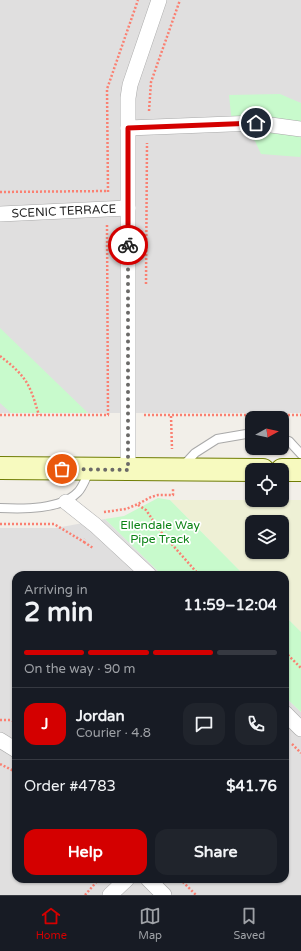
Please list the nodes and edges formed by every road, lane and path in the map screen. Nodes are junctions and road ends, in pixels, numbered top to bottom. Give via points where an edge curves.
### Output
1 (159, 0) edge
2 (180, 0) edge
3 (148, 127) junction
4 (128, 128) junction
5 (301, 129) edge
6 (108, 190) dead end
7 (0, 192) edge
8 (128, 208) junction
9 (0, 214) edge
10 (146, 289) dead end
11 (0, 356) edge
12 (146, 408) dead end
13 (0, 415) edge
14 (39, 415) junction
15 (128, 415) junction
16 (301, 415) edge
17 (146, 416) junction
18 (245, 434) edge
19 (289, 441) edge
20 (301, 454) edge
21 (0, 468) edge
22 (90, 470) junction
23 (128, 470) junction
24 (180, 470) junction
25 (245, 470) edge
26 (289, 470) edge
27 (301, 470) edge
28 (66, 502) junction
29 (138, 504) dead end
30 (0, 508) edge
31 (144, 571) edge
32 (195, 571) edge
33 (289, 656) edge
34 (301, 668) edge
35 (289, 717) edge
36 (0, 720) edge
37 (12, 721) edge
38 (301, 729) edge
39 (0, 740) edge
40 (12, 748) edge
41 (0, 764) edge
42 (12, 770) edge
43 (96, 883) edge
44 (123, 883) edge
45 (152, 883) edge
46 (184, 883) edge
47 (85, 895) edge
48 (110, 895) edge
49 (164, 895) edge
50 (196, 895) edge

1 - 4 street via 130,85
2 - 3 path via 151,82
3 - 4 street
3 - 5 street via 256,123
3 - 10 path
4 - 8 street
6 - 7 path
8 - 9 street, SCENIC TERRACE
8 - 15 street
11 - 14 path via 26,380
12 - 17 path
13 - 14 path
14 - 15 path
15 - 17 path
15 - 23 street
16 - 17 path
18 - 24 lane via 217,439 195,452
19 - 20 lane
21 - 22 street
22 - 23 street
22 - 28 lane via 78,492
23 - 24 street
24 - 25 street
26 - 27 street
28 - 30 lane via 31,509
28 - 31 street via 95,525
29 - 32 path via 146,510 161,532
33 - 34 path
35 - 38 street
36 - 37 path
39 - 40 street
41 - 42 path
43 - 47 path
44 - 48 street
45 - 49 street
46 - 50 path

